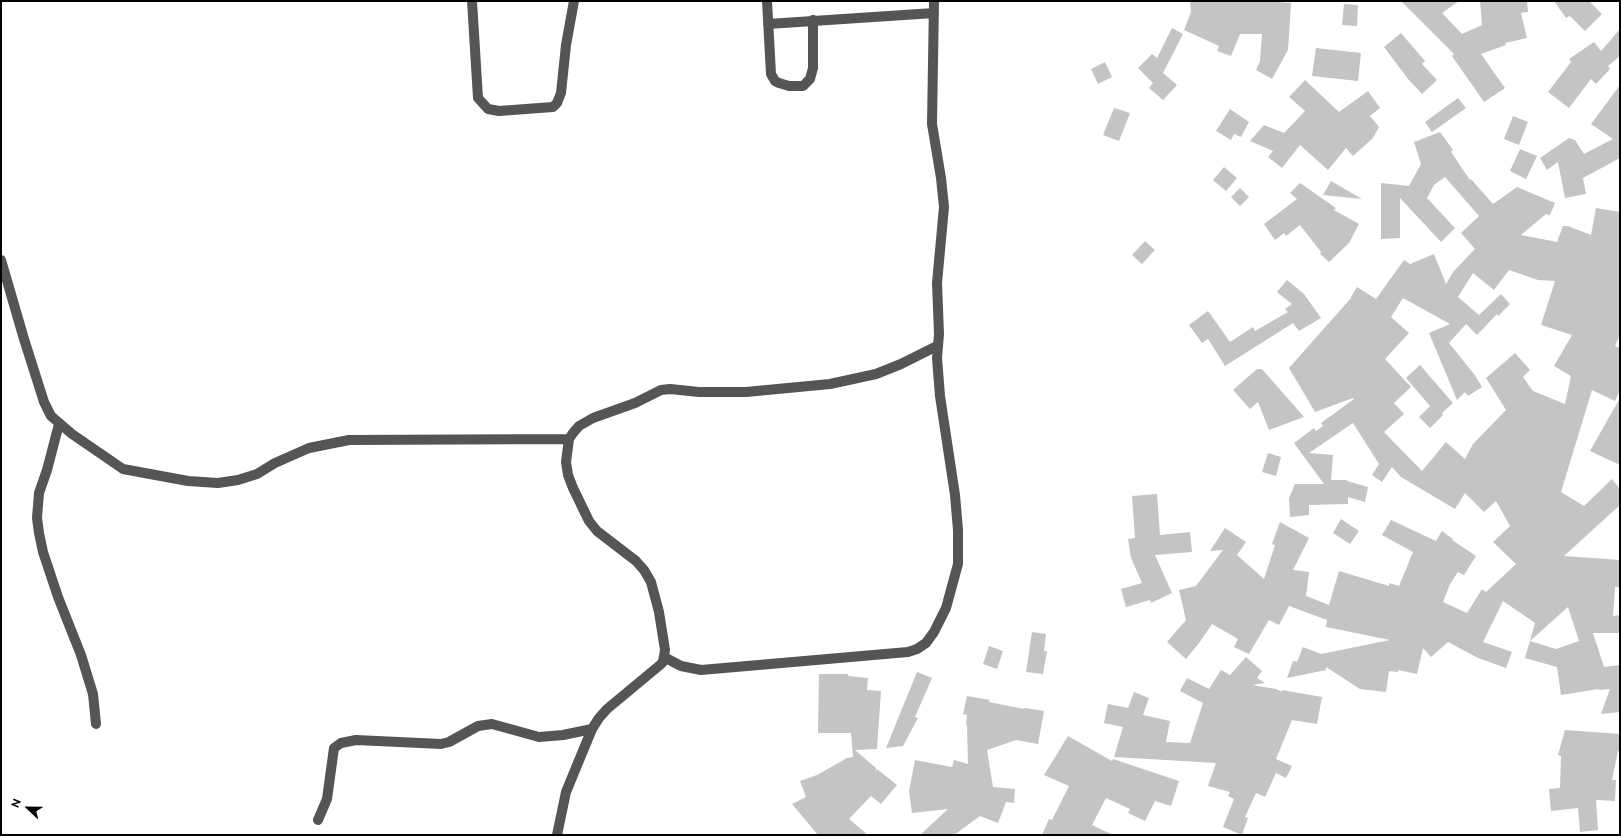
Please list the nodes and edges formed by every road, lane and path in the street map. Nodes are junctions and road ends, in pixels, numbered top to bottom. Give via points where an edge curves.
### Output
1 (472, 1) edge
2 (574, 1) edge
3 (766, 1) edge
4 (934, 1) edge
5 (934, 13) junction
6 (813, 20) junction
7 (768, 24) junction
8 (1, 260) edge
9 (937, 346) junction
10 (59, 424) junction
11 (569, 439) junction
12 (664, 657) junction
13 (96, 724) dead end
14 (592, 729) junction
15 (318, 820) dead end
16 (557, 835) edge

1 - 2 street via 478,98 488,108 499,111 553,107 557,103
3 - 7 street
4 - 5 street
5 - 6 street
5 - 9 street via 932,124 944,207 937,283
6 - 7 street
6 - 7 street via 813,68 807,83 796,87 778,84 771,74
8 - 10 street via 44,402 51,416
9 - 11 street via 876,374 830,384 746,392 661,390 635,403 593,418 579,426
9 - 12 street via 940,396 957,508 958,564 946,608 926,643 908,652 701,670 681,666
10 - 11 street via 123,469 174,479 218,483 257,474 309,448 349,440
10 - 13 street via 48,470 39,493 37,518 43,552 93,694
11 - 12 street via 566,462 568,475 589,520 597,531 636,561 651,582 659,612
12 - 14 street via 658,668 607,709
14 - 15 street via 539,737 492,724 478,726 450,742 441,744 356,740 341,743 334,748 327,799
14 - 16 street via 566,792

